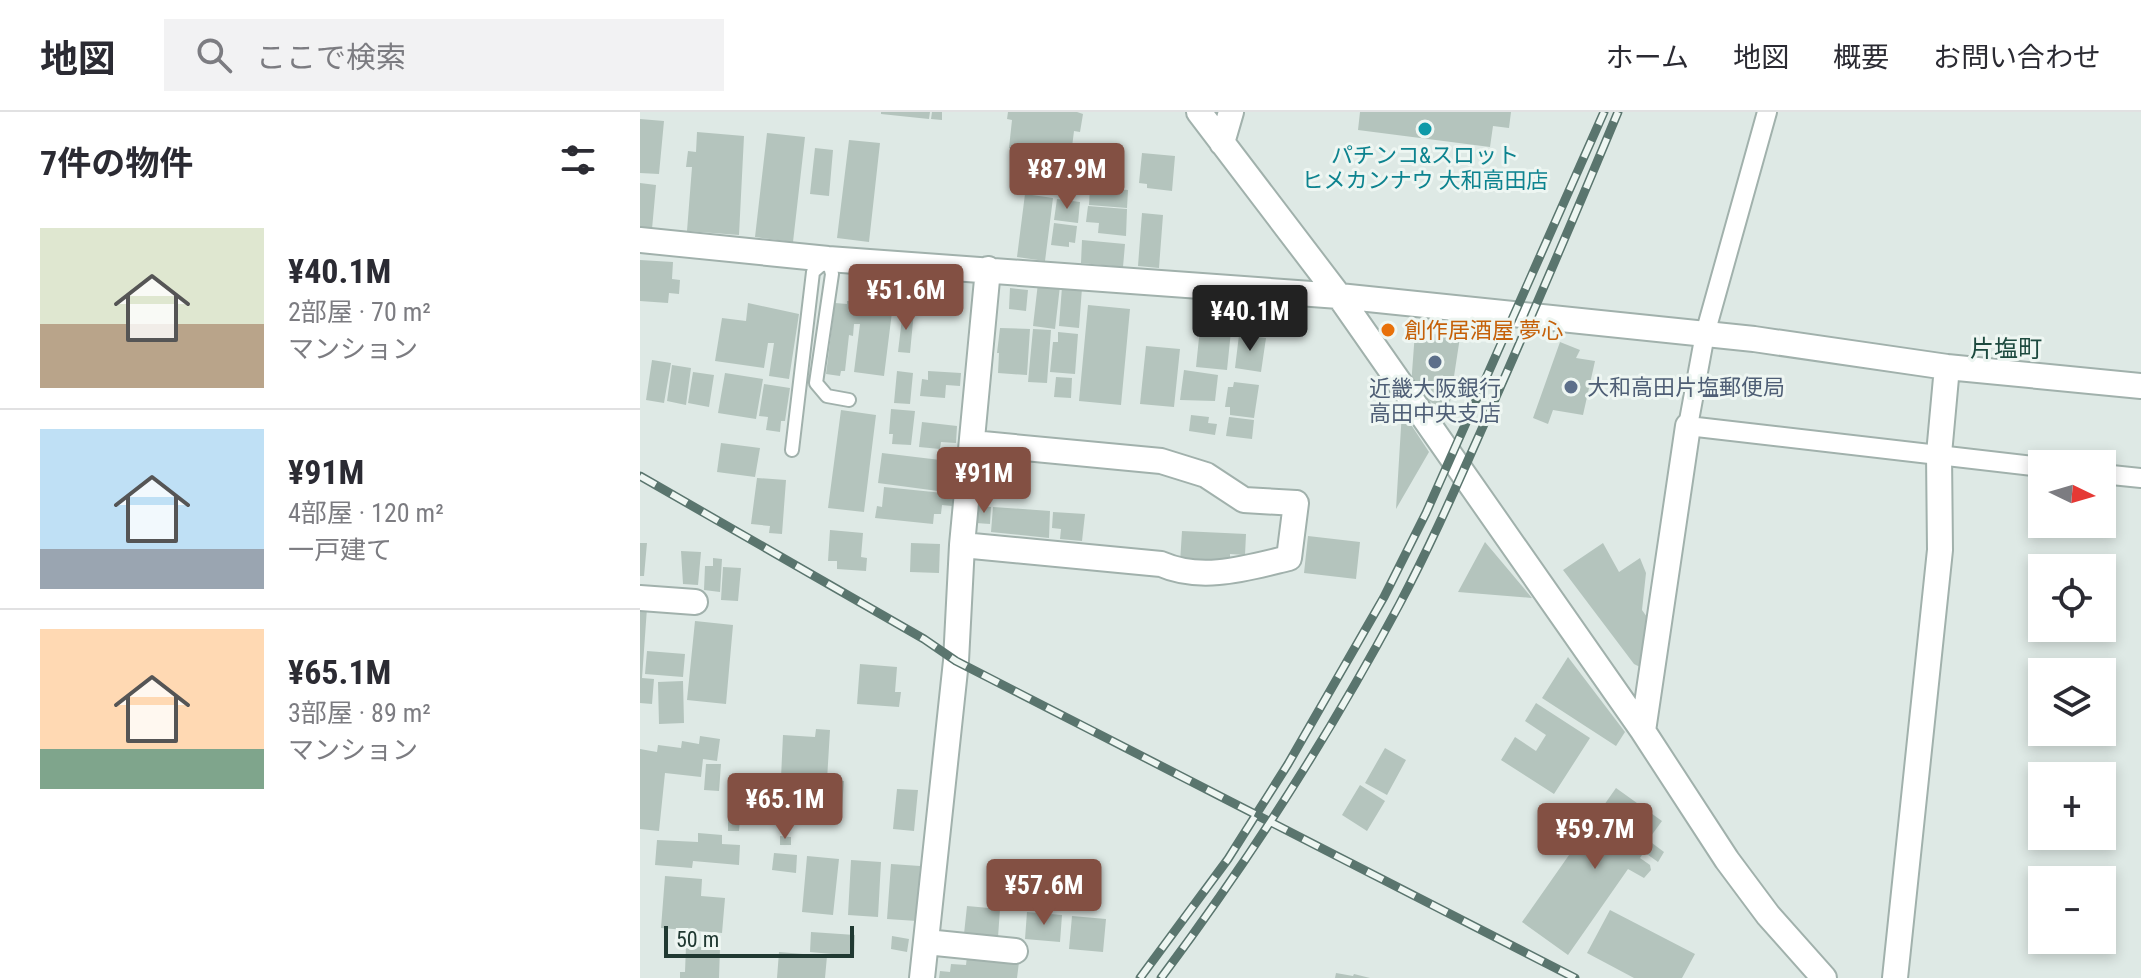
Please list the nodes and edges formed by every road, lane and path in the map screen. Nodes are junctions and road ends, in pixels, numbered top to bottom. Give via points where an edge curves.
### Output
1 (1199, 112) edge
2 (1231, 112) edge
3 (1767, 112) edge
4 (1222, 143) junction
5 (640, 240) edge
6 (828, 259) junction
7 (988, 269) junction
8 (1339, 296) junction
9 (1705, 334) junction
10 (1947, 367) junction
11 (2141, 386) edge
12 (849, 400) dead end
13 (1688, 426) junction
14 (972, 443) junction
15 (792, 450) dead end
16 (1939, 454) junction
17 (2028, 465) edge
18 (2116, 475) edge
19 (2141, 478) edge
20 (962, 545) junction
21 (640, 598) edge
22 (695, 602) dead end
23 (1643, 731) junction
24 (926, 942) junction
25 (1015, 951) dead end
26 (922, 978) edge
27 (1824, 978) edge
28 (1895, 978) edge

1 - 4 street
2 - 4 street
3 - 9 street
4 - 8 street
5 - 6 street
6 - 7 street
6 - 12 lane via 832,274 816,383 827,396
6 - 15 lane via 813,272
7 - 8 street
7 - 14 street
8 - 9 street
8 - 23 street
9 - 10 street
9 - 13 street
10 - 11 street
10 - 16 street
13 - 16 street
13 - 23 street
14 - 20 street
14 - 20 street via 1161,461 1206,475 1244,500 1296,503 1289,558 1225,573
16 - 17 street
16 - 28 street via 1940,550
18 - 19 street
20 - 24 street via 956,661
21 - 22 street
23 - 27 street via 1727,860
24 - 25 street
24 - 26 street

